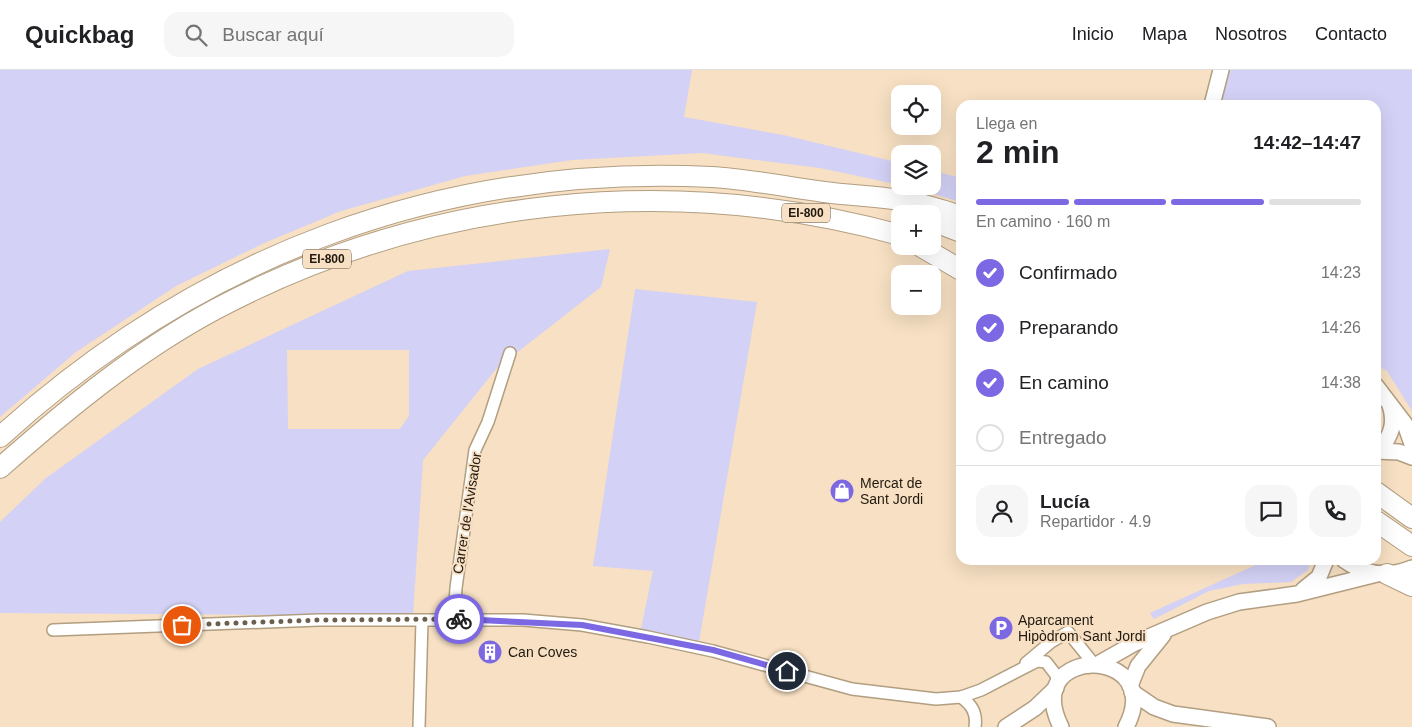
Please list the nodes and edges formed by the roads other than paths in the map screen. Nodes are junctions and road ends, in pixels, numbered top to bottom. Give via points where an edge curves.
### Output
1 (1221, 70) edge
2 (1213, 100) edge
3 (824, 192) junction
4 (891, 210) edge
5 (956, 214) edge
6 (941, 224) edge
7 (956, 230) edge
8 (891, 233) edge
9 (941, 249) edge
10 (956, 253) edge
11 (935, 255) edge
12 (956, 267) edge
13 (510, 353) dead end
14 (1381, 391) edge
15 (0, 437) edge
16 (1412, 444) edge
17 (1381, 446) edge
18 (1381, 450) edge
19 (1412, 457) edge
20 (0, 468) edge
21 (1381, 496) edge
22 (1412, 518) edge
23 (1381, 524) edge
24 (1412, 546) edge
25 (1324, 565) edge
26 (1353, 565) edge
27 (1412, 568) edge
28 (1382, 574) junction
29 (1412, 586) edge
30 (1297, 594) junction
31 (454, 618) junction
32 (422, 621) junction
33 (53, 630) dead end
34 (1165, 632) junction
35 (1095, 664) junction
36 (1017, 670) junction
37 (1057, 686) junction
38 (1131, 689) junction
39 (961, 697) junction
40 (1260, 726) edge
41 (419, 727) edge
42 (975, 727) edge
43 (1006, 727) edge
44 (1061, 727) edge
45 (1126, 727) edge

1 - 2 main road
3 - 4 highway, EI-800
3 - 5 highway via 911,201
3 - 15 highway, EI-800 via 713,177 608,177 470,193 405,209 286,250 180,303 94,359
6 - 7 highway
8 - 20 highway, EI-800 via 787,211 710,202 635,200 561,204 475,217 408,234 334,256 278,279 193,323 107,380
9 - 10 highway
11 - 12 highway
13 - 31 street, Carrer de l'Avisador via 488,422 475,450
14 - 16 main road via 1405,424
14 - 17 main road via 1393,414 1392,429
18 - 19 main road
21 - 22 highway
23 - 24 highway
25 - 30 main road via 1319,577
26 - 28 main road
27 - 28 main road
28 - 29 highway
28 - 30 main road
30 - 34 main road via 1239,602 1207,612
31 - 32 street
31 - 39 street via 582,625 713,650 852,689 936,699
32 - 33 street via 319,620
32 - 41 street
34 - 35 main road
34 - 38 main road via 1143,659
35 - 36 street via 1068,632
35 - 37 main road via 1071,670
35 - 38 main road via 1116,671
36 - 37 street via 1037,661 1046,662 1056,675
36 - 39 street
37 - 43 main road via 1035,708
37 - 44 main road via 1054,702
38 - 40 main road via 1154,707 1173,714
38 - 45 main road via 1134,704
39 - 42 street via 974,712

